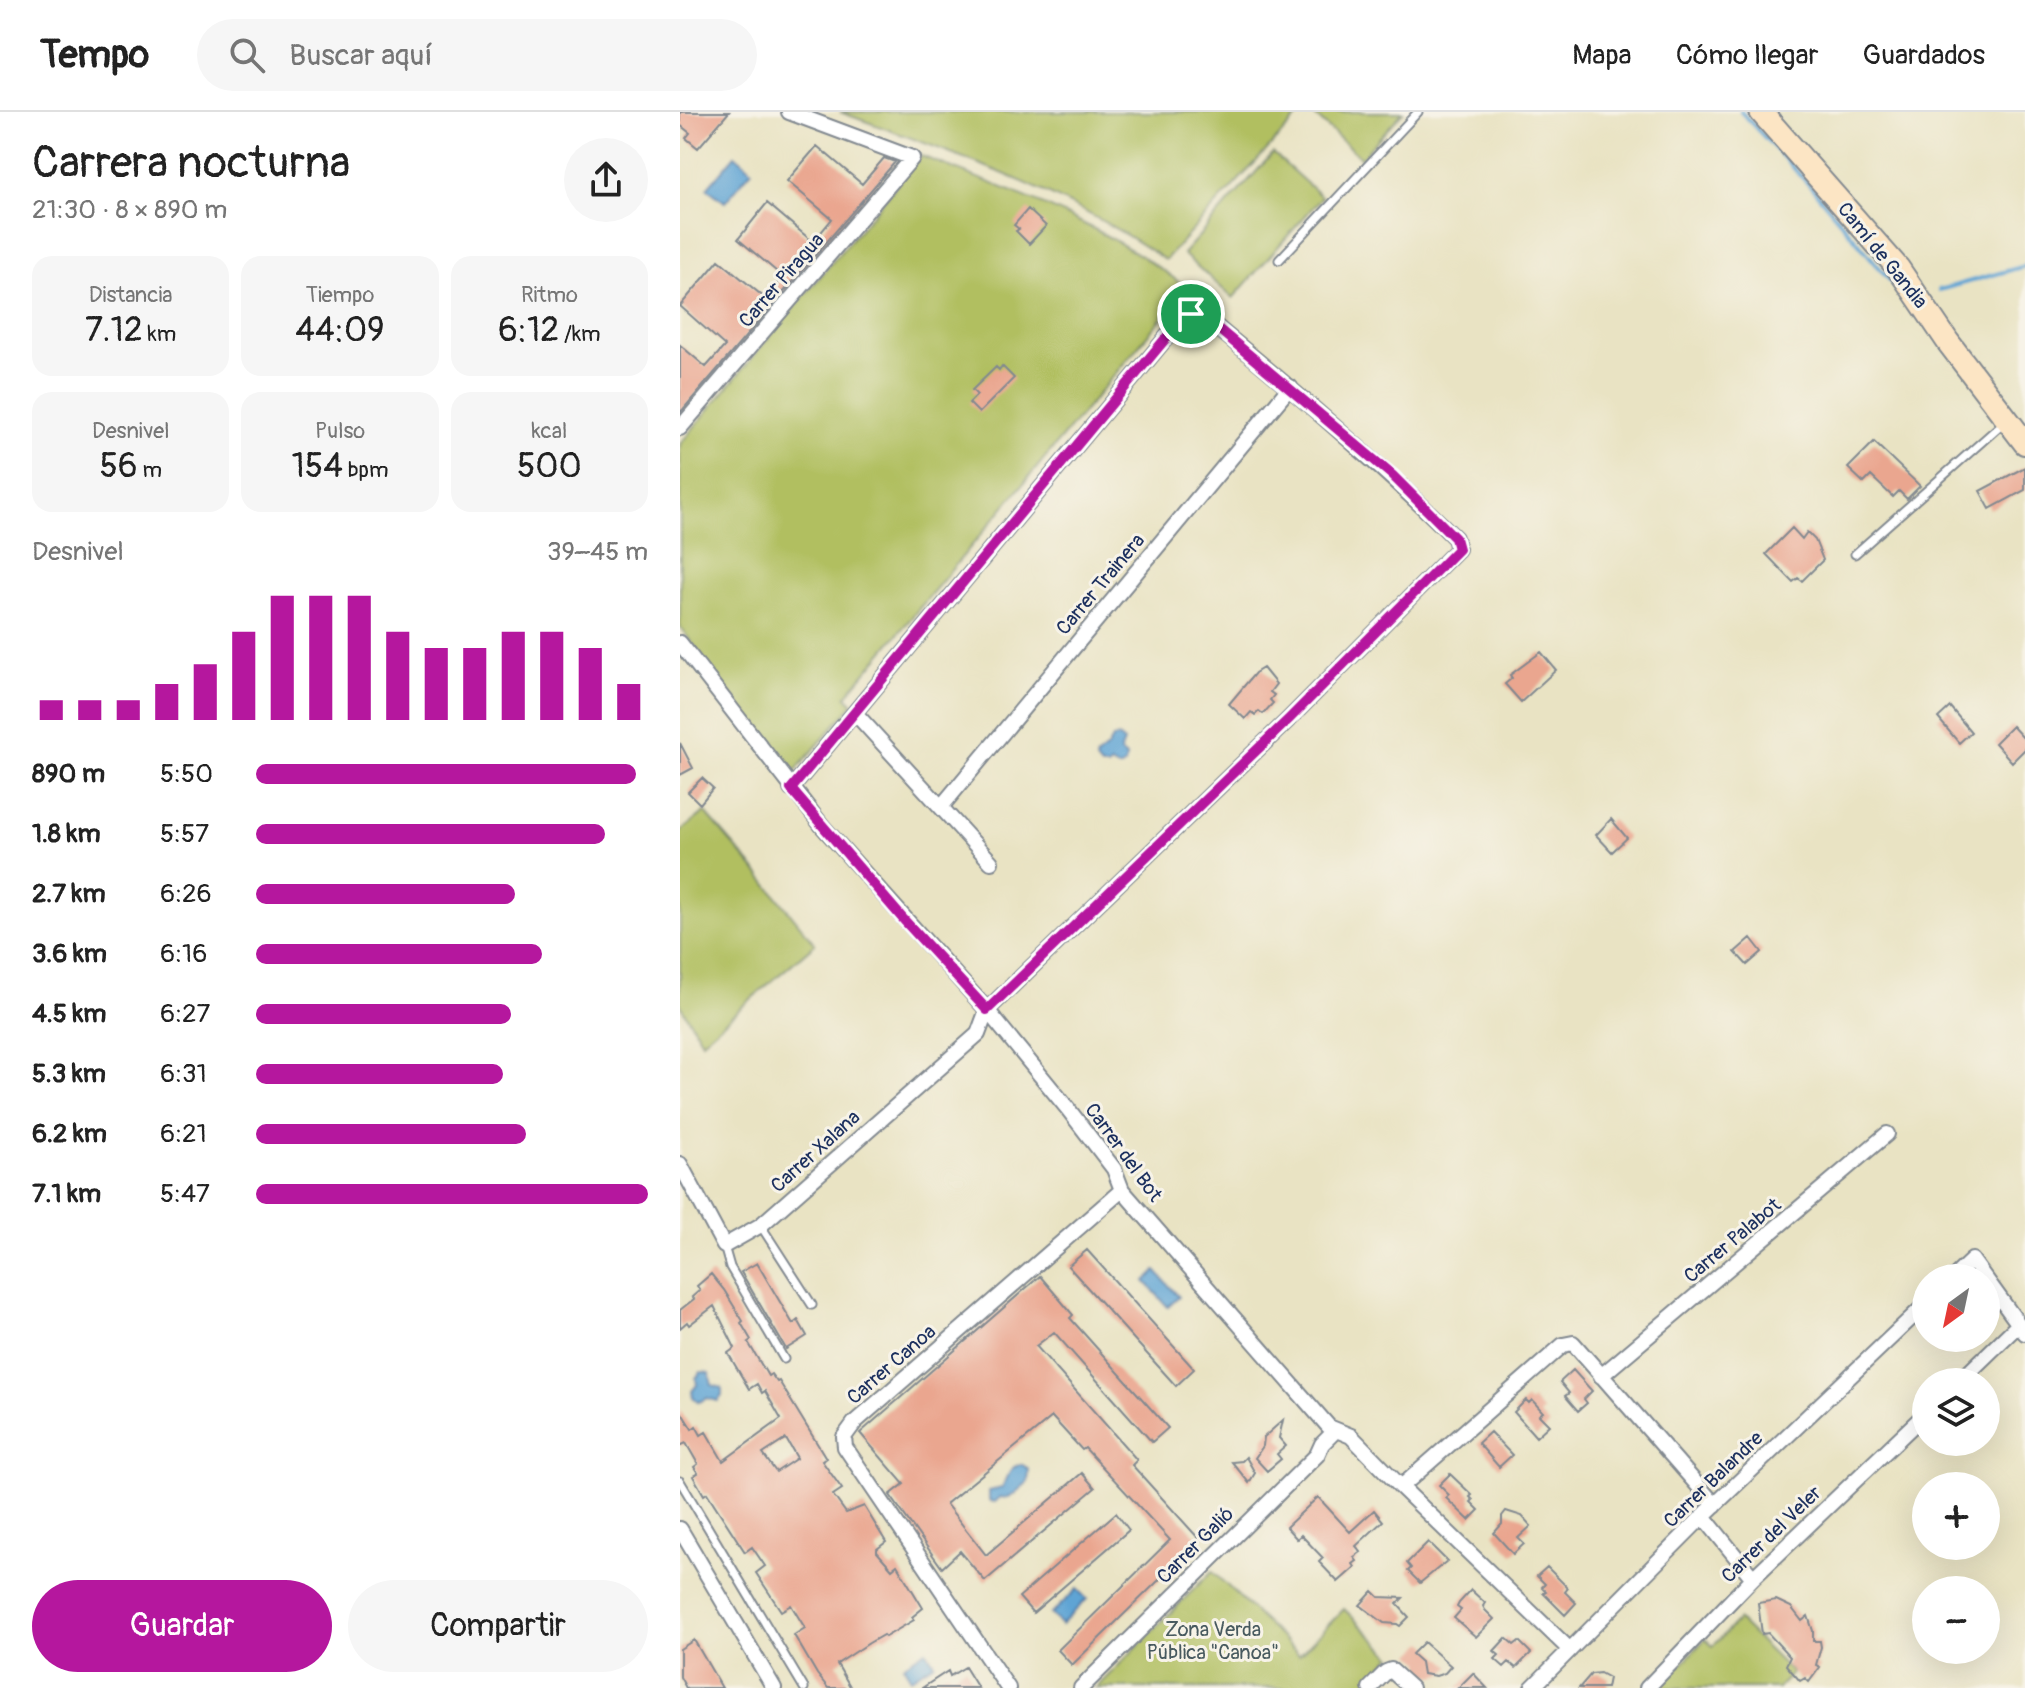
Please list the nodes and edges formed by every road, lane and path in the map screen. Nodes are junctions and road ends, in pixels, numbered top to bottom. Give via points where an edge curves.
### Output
1 (789, 112) edge
2 (1418, 112) edge
3 (1761, 112) edge
4 (1279, 260) dead end
5 (1290, 387) junction
6 (2007, 419) junction
7 (680, 428) edge
8 (2025, 443) edge
9 (1855, 554) dead end
10 (680, 643) edge
11 (855, 713) junction
12 (791, 789) junction
13 (941, 807) junction
14 (991, 862) dead end
15 (987, 1010) junction
16 (1887, 1134) dead end
17 (680, 1164) edge
18 (1122, 1190) junction
19 (761, 1225) junction
20 (724, 1246) junction
21 (2000, 1297) edge
22 (812, 1305) dead end
23 (1912, 1317) edge
24 (2022, 1328) edge
25 (784, 1359) dead end
26 (1975, 1368) edge
27 (1601, 1376) junction
28 (1912, 1426) edge
29 (1336, 1430) junction
30 (680, 1481) edge
31 (1401, 1487) junction
32 (1715, 1505) junction
33 (1703, 1516) junction
34 (680, 1529) edge
35 (1753, 1578) junction
36 (1570, 1650) junction
37 (774, 1688) edge
38 (804, 1688) edge
39 (1008, 1688) edge
40 (1081, 1688) edge
41 (1370, 1688) edge
42 (1411, 1688) edge
43 (1532, 1688) edge
44 (1647, 1688) edge

1 - 7 street, Carrer Piragua via 912,158
2 - 4 lane
3 - 6 main road, Camí de Gandia via 1898,268
5 - 11 street via 1203,316 1191,314 1181,320
5 - 13 street, Carrer Trainera
5 - 15 street, Carrer Xalana via 1392,475 1455,538 1458,549
6 - 8 main road, Camí de Gandia
6 - 9 lane
10 - 12 street, Carrer del Bot
11 - 12 street
11 - 13 street
12 - 15 street, Carrer del Bot
13 - 14 street
15 - 18 street, Carrer del Bot via 1114,1169
15 - 19 street, Carrer Xalana via 978,1034
16 - 27 street, Carrer Palabot
17 - 20 street
18 - 29 street, Carrer del Bot
18 - 39 street, Carrer Canoa via 844,1437 845,1447
19 - 20 street, Carrer Xalana
19 - 22 lane
20 - 25 lane via 730,1267
21 - 24 street
23 - 32 street, Carrer Balandre
24 - 26 street
27 - 31 street via 1573,1343 1563,1345
27 - 32 street
28 - 35 street, Carrer del Veler
29 - 31 street, Carrer del Bot via 1351,1436
29 - 40 street, Carrer Galió via 1317,1455
30 - 38 lane
31 - 36 street, Carrer del Bot
32 - 33 street, Carrer Balandre
33 - 35 street
33 - 36 street, Carrer Balandre
34 - 37 street
35 - 44 street, Carrer del Veler
36 - 43 street, Carrer Balandre
41 - 42 street via 1391,1670

